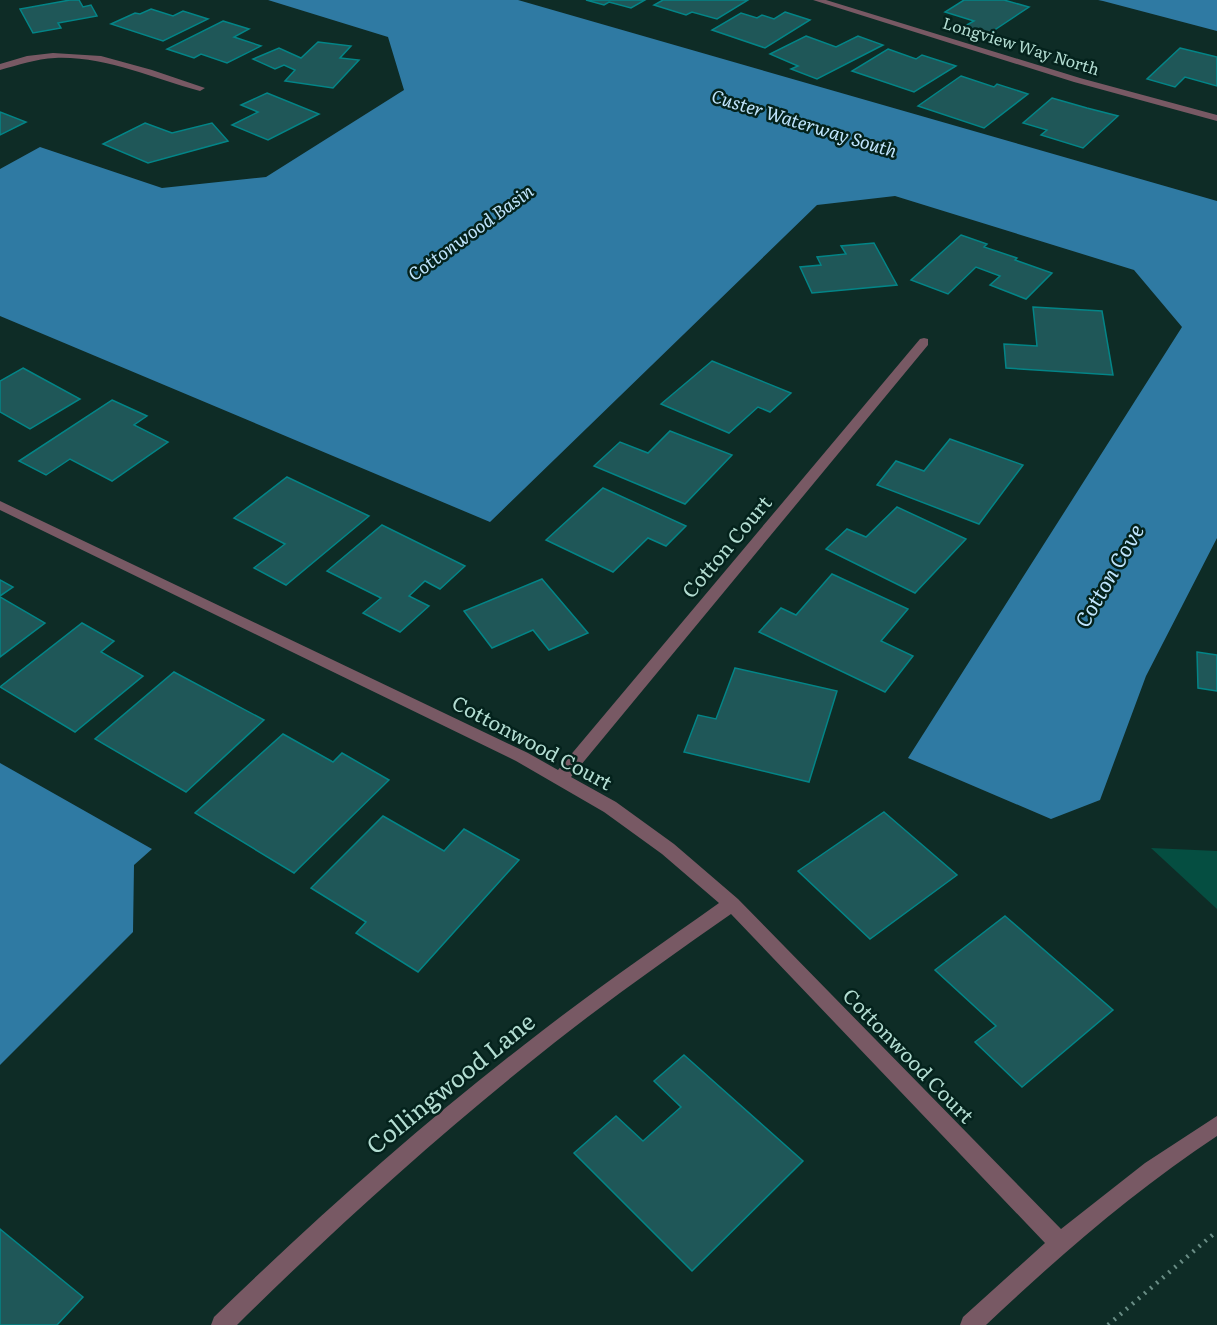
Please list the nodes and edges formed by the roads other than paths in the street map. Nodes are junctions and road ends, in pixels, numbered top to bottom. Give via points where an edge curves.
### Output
1 (818, 0) edge
2 (0, 68) edge
3 (200, 88) dead end
4 (1217, 118) edge
5 (924, 342) dead end
6 (0, 505) edge
7 (561, 778) junction
8 (732, 904) junction
9 (1217, 1125) edge
10 (1060, 1243) junction
11 (222, 1325) edge
12 (971, 1325) edge

1 - 4 street, Longview Way North via 1077,80
2 - 3 street via 41,56 95,56
5 - 7 street, Cotton Court
6 - 7 street, Cottonwood Court
7 - 8 street, Cottonwood Court via 668,849
8 - 10 street, Cottonwood Court
8 - 11 street, Collingwood Lane via 580,1013 455,1112 317,1231
9 - 10 street
10 - 12 street

